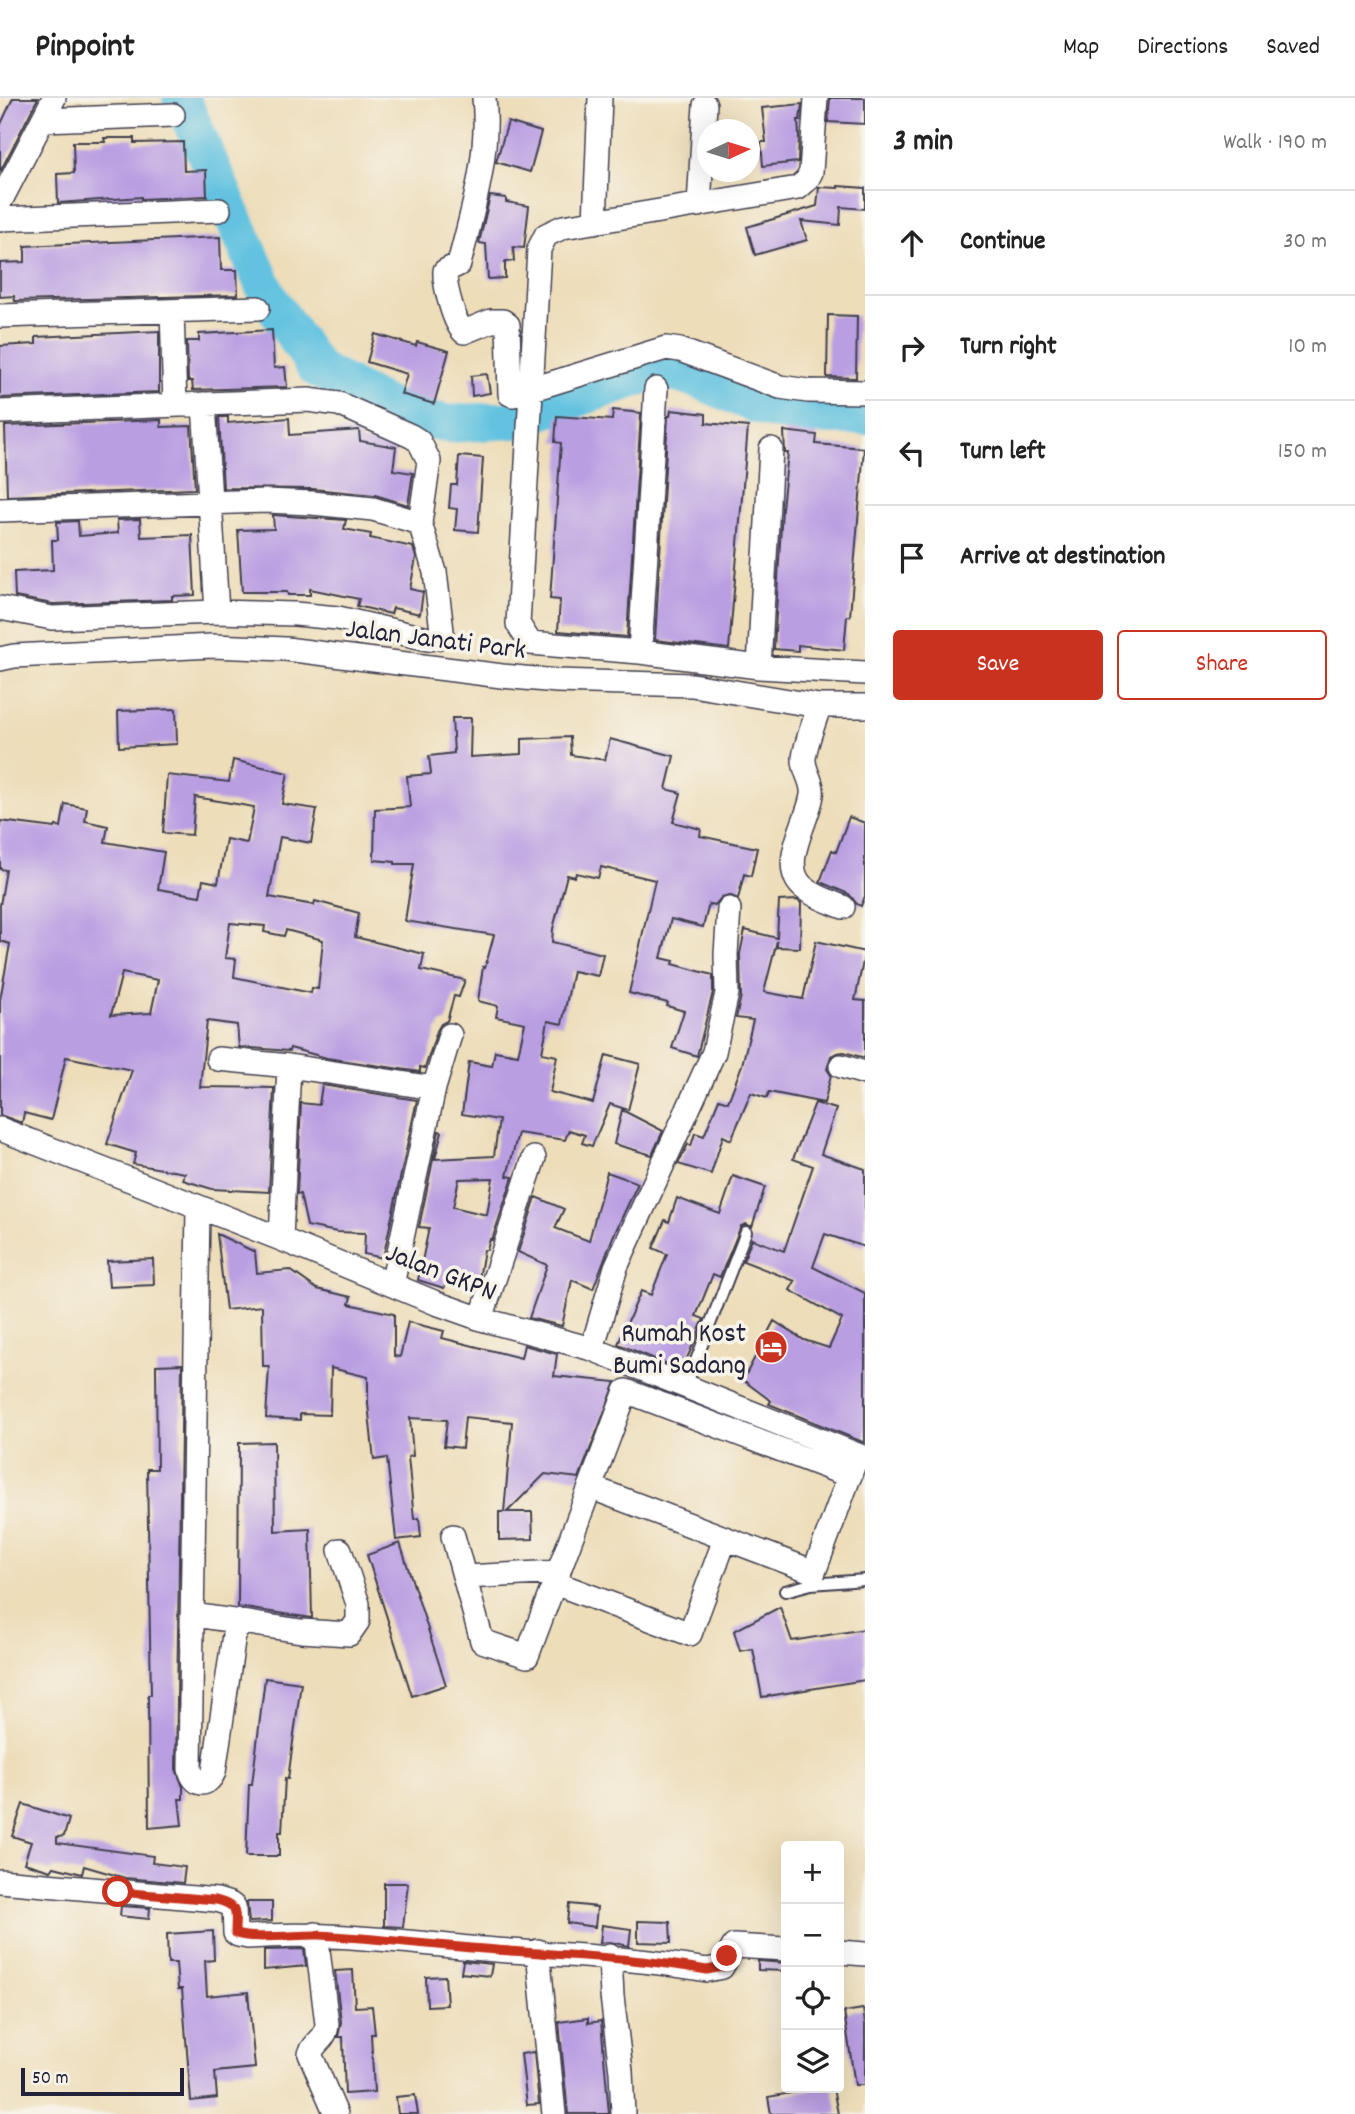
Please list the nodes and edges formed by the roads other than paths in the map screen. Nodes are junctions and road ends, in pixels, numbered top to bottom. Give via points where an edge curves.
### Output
1 (54, 98) edge
2 (484, 98) edge
3 (600, 98) edge
4 (816, 98) edge
5 (705, 105) dead end
6 (173, 115) dead end
7 (44, 120) junction
8 (0, 201) edge
9 (699, 205) junction
10 (219, 210) dead end
11 (0, 219) edge
12 (595, 222) junction
13 (258, 308) dead end
14 (172, 311) junction
15 (0, 316) edge
16 (656, 389) dead end
17 (865, 393) edge
18 (530, 395) junction
19 (204, 404) junction
20 (175, 405) junction
21 (0, 412) edge
22 (771, 449) dead end
23 (211, 502) junction
24 (0, 510) edge
25 (420, 523) junction
26 (0, 608) edge
27 (217, 612) junction
28 (640, 652) junction
29 (5, 655) edge
30 (759, 667) junction
31 (865, 673) edge
32 (819, 706) junction
33 (865, 706) edge
34 (843, 908) dead end
35 (729, 909) dead end
36 (450, 1035) dead end
37 (219, 1059) dead end
38 (289, 1066) junction
39 (841, 1066) dead end
40 (865, 1073) edge
41 (434, 1087) junction
42 (0, 1129) edge
43 (534, 1157) dead end
44 (198, 1207) junction
45 (746, 1232) dead end
46 (281, 1239) junction
47 (392, 1285) junction
48 (481, 1319) junction
49 (592, 1349) junction
50 (686, 1386) junction
51 (858, 1463) edge
52 (590, 1487) junction
53 (453, 1536) dead end
54 (725, 1539) junction
55 (340, 1550) dead end
56 (465, 1577) junction
57 (557, 1577) junction
58 (865, 1580) edge
59 (785, 1591) dead end
60 (194, 1615) junction
61 (236, 1621) junction
62 (0, 1881) edge
63 (316, 1934) junction
64 (781, 1949) edge
65 (844, 1952) edge
66 (865, 1954) edge
67 (538, 1956) junction
68 (610, 1962) junction
69 (337, 2114) edge
70 (554, 2114) edge
71 (623, 2114) edge

1 - 7 street
2 - 18 street via 486,134 479,177 460,264 445,271 445,282 456,321 464,332 491,321 508,325 510,394
3 - 12 street
4 - 9 street via 807,180 798,188
5 - 9 street
6 - 7 street
7 - 8 street
9 - 12 street
10 - 11 street
12 - 18 street via 546,235 540,249
13 - 14 street
14 - 15 street
14 - 20 street
16 - 28 street
17 - 18 street via 780,387 666,348
18 - 28 street via 518,624 523,636 530,643
19 - 20 street
19 - 23 street
19 - 25 street via 308,400 339,404 411,436 419,441 429,461
20 - 21 street
22 - 30 street
23 - 24 street
23 - 25 street via 336,505 373,509
23 - 27 street
25 - 27 street via 435,572 442,631 436,638 413,638 338,618
26 - 27 street via 52,618
28 - 30 street
29 - 32 street, Jalan Janati Park via 212,646 286,649 516,677 692,685
30 - 31 street
32 - 33 street, Jalan Janati Park
32 - 34 street via 804,759 812,796 793,850 796,877 807,891
35 - 49 street via 727,993 714,1052 616,1267
36 - 41 street
37 - 38 street
38 - 41 street
38 - 46 street
39 - 40 street
41 - 47 street
42 - 44 street, Jalan GKPN
43 - 48 street
44 - 46 street, Jalan GKPN
44 - 60 street
45 - 50 lane
46 - 47 street, Jalan GKPN
47 - 48 street, Jalan GKPN
48 - 49 street, Jalan GKPN
49 - 50 street, Jalan GKPN
50 - 51 street, Jalan GKPN
51 - 52 street via 626,1391
51 - 54 street via 814,1572
52 - 54 street
52 - 57 street
53 - 56 street
54 - 57 street via 690,1634
55 - 61 street via 358,1604 358,1621 349,1634
56 - 57 street
56 - 57 street via 482,1641 527,1656
58 - 59 lane
60 - 61 street
60 - 61 street via 190,1769 198,1783 210,1781 214,1772
62 - 63 street via 216,1900 233,1907 238,1935
63 - 67 street
63 - 69 street via 327,2024 326,2036 310,2054
64 - 68 street via 734,1946 722,1967 707,1970
65 - 66 street
67 - 68 street
67 - 70 street
68 - 71 street

